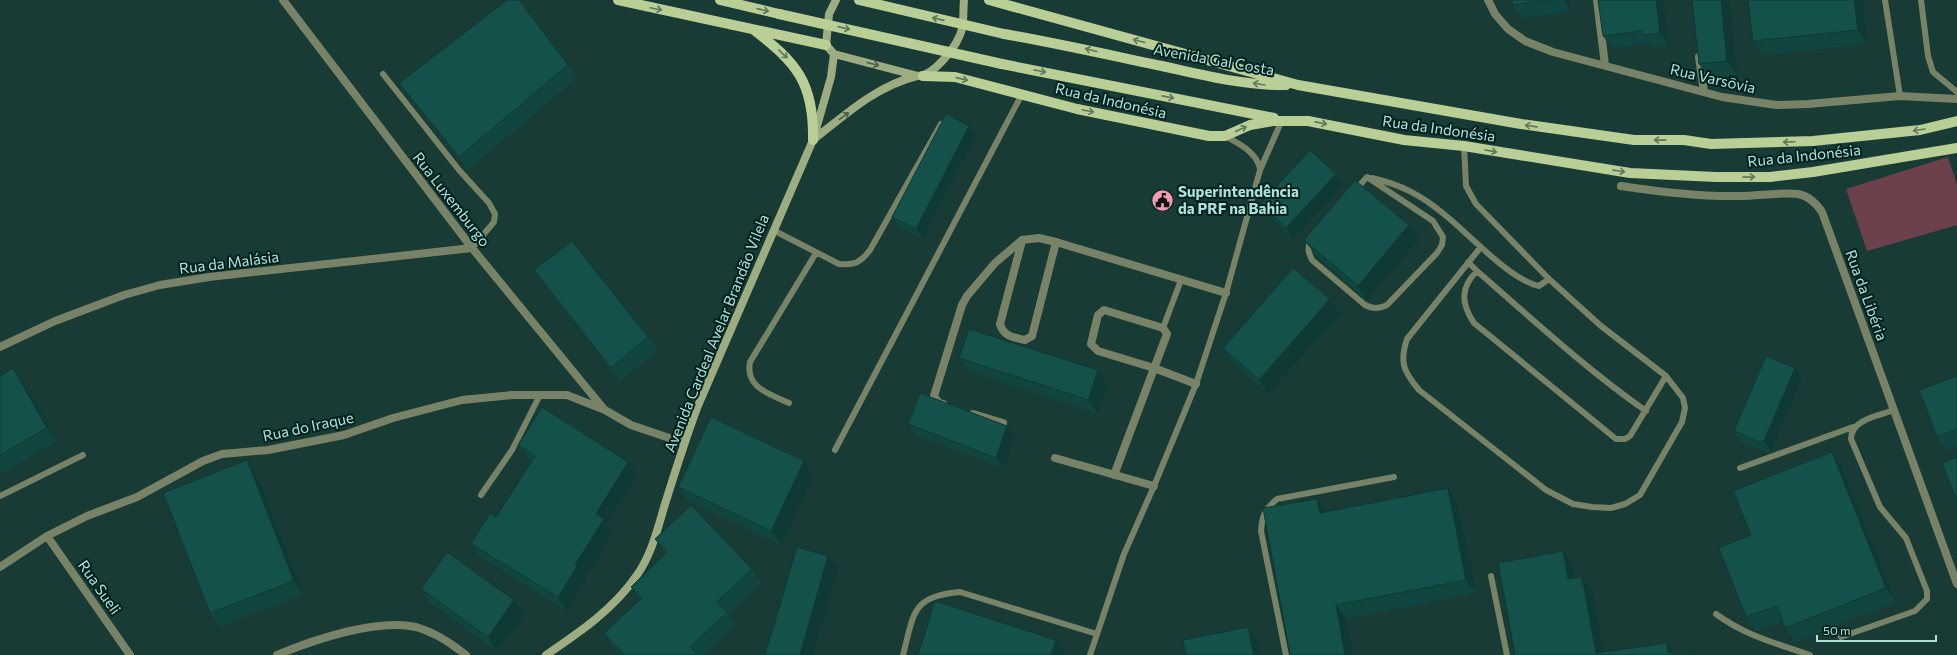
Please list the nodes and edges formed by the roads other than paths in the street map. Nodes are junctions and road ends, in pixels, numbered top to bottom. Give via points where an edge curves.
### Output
1 (283, 0) edge
2 (618, 0) edge
3 (720, 0) edge
4 (836, 0) edge
5 (859, 0) edge
6 (964, 0) edge
7 (989, 0) edge
8 (1488, 0) edge
9 (1597, 0) edge
10 (1885, 0) edge
11 (1921, 0) edge
12 (752, 29) junction
13 (826, 45) junction
14 (1698, 46) edge
15 (834, 54) junction
16 (1605, 65) junction
17 (383, 74) dead end
18 (920, 76) junction
19 (1298, 85) junction
20 (1704, 92) junction
21 (1957, 92) edge
22 (1022, 94) junction
23 (1900, 96) junction
24 (1957, 98) edge
25 (1282, 120) junction
26 (1957, 120) edge
27 (942, 122) edge
28 (1225, 136) junction
29 (813, 140) junction
30 (1464, 146) junction
31 (1957, 148) edge
32 (1260, 170) junction
33 (1367, 177) junction
34 (1621, 186) dead end
35 (773, 230) junction
36 (1022, 240) junction
37 (1056, 242) junction
38 (472, 248) junction
39 (1480, 248) junction
40 (816, 253) junction
41 (1468, 262) junction
42 (1477, 271) junction
43 (1549, 279) junction
44 (1181, 280) junction
45 (1226, 293) junction
46 (1163, 328) junction
47 (0, 347) edge
48 (1154, 368) junction
49 (1666, 376) junction
50 (1196, 384) junction
51 (540, 395) junction
52 (789, 403) dead end
53 (953, 407) edge
54 (605, 410) junction
55 (1646, 410) junction
56 (1894, 410) junction
57 (967, 412) edge
58 (1003, 423) edge
59 (1853, 427) junction
60 (684, 443) junction
61 (835, 450) dead end
62 (83, 455) dead end
63 (1055, 458) dead end
64 (1740, 468) dead end
65 (1114, 475) junction
66 (1394, 477) dead end
67 (1154, 486) junction
68 (481, 495) dead end
69 (0, 496) edge
70 (47, 536) junction
71 (0, 567) edge
72 (1491, 576) dead end
73 (1957, 584) edge
74 (1716, 614) dead end
75 (1097, 634) junction
76 (1841, 637) dead end
77 (130, 655) edge
78 (276, 655) edge
79 (466, 655) edge
80 (546, 655) edge
81 (902, 655) edge
82 (1090, 655) edge
83 (1286, 655) edge
84 (1507, 655) edge
85 (1810, 655) edge

1 - 38 street, Rua Luxemburgo
2 -> 12 main road
3 -> 25 main road, bridge via 1002,64
4 - 13 main road via 829,14
19 -> 5 main road, Avenida Gal Costa, bridge via 1265,85 1216,77 1066,44 1004,34
6 - 18 main road, Rua da Indonésia via 962,28 957,40 942,60
19 -> 7 main road, Avenida Gal Costa
8 - 16 street, Rua Varsōvia via 1494,14 1508,29 1525,41 1553,52
9 - 16 street
10 - 23 lane
11 - 21 lane via 1928,56 1933,72
12 - 13 main road
12 -> 29 main road via 786,57 804,82 813,116
13 - 15 main road
14 - 20 street
15 -> 18 main road, Rua da Indonésia
15 - 29 main road, Avenida Cardeal Avelar Brandão Vilela via 832,77
16 - 20 street, Rua Varsōvia
17 - 38 lane via 459,170 489,203 495,214 494,222
18 -> 22 main road, Rua da Indonésia via 955,77
29 -> 18 main road, Rua da Indonésia via 874,93 902,80
26 -> 19 main road, Rua da Indonésia via 1920,130 1813,141 1711,144 1684,140 1634,140 1544,128
20 - 23 street, Rua Varsōvia via 1776,105
22 -> 28 main road, Rua da Indonésia via 1077,109 1185,132
22 - 61 lane
23 - 24 street, Rua Varsōvia
28 -> 25 main road, Rua da Indonésia via 1250,125
25 -> 30 main road, Rua da Indonésia via 1308,121 1404,140
25 - 32 lane
27 - 40 lane via 862,260 851,265 839,264
28 - 32 lane via 1242,145 1253,155 1259,162
29 - 35 main road, Avenida Cardeal Avelar Brandão Vilela
30 -> 31 main road, Rua da Indonésia via 1630,173 1716,177 1770,177 1813,172
30 - 43 lane via 1466,186 1472,198
32 - 45 lane
33 - 33 lane via 1311,240 1308,253 1312,260 1365,305 1380,308 1387,305 1437,253 1442,246 1443,237 1433,221
33 - 39 lane via 1389,182 1413,192 1445,215
34 - 56 street, Rua da Libéria via 1681,195 1798,194 1808,197 1822,212
35 - 40 lane
35 - 60 main road, Avenida Cardeal Avelar Brandão Vilela
36 - 37 street via 1040,238
36 - 37 street via 1000,324 1002,331 1008,336 1025,340 1032,336
36 - 53 street via 995,263 962,305 934,396 939,403
37 - 44 street
38 - 47 street, Rua da Malásia via 209,278 160,286 124,294 54,321
38 - 54 street, Rua Luxemburgo
39 - 41 lane
39 - 43 lane via 1530,283 1540,286
40 - 52 lane via 750,362 748,371 752,381 761,390
41 - 42 lane
41 - 49 lane via 1407,340 1403,352 1403,365 1408,377 1419,390 1546,490 1573,504 1610,508 1640,495 1682,422 1685,408 1683,398
42 - 55 lane via 1626,397
42 - 55 lane via 1470,278 1464,305 1474,323 1480,328 1616,439 1630,436
43 - 49 lane via 1601,326
44 - 45 street
44 - 46 lane
45 - 50 lane
46 - 48 street via 1167,334
46 - 48 street via 1104,310 1096,319 1091,344 1098,351
48 - 50 street
48 - 65 street
49 - 55 lane
50 - 67 lane
51 - 54 street, Rua do Iraque via 567,395
51 - 68 lane via 512,450
51 - 70 street, Rua do Iraque via 462,400 393,418 336,437 268,450 222,454 203,461 137,497 87,516
54 - 60 street, Rua do Iraque via 631,425
56 - 59 lane
56 - 73 street, Rua da Libéria
57 - 58 street
59 - 64 lane
59 - 76 lane via 1851,439 1880,507 1906,538 1928,591 1927,599 1915,611
60 - 80 main road, Avenida Cardeal Avelar Brandão Vilela via 653,542 638,574 616,600 586,628
62 - 69 lane
63 - 65 street
65 - 67 street
66 - 83 lane via 1276,499 1267,507 1262,518 1261,531
67 - 75 lane via 1124,554
70 - 71 street, Rua do Iraque
70 - 77 street, Rua Sueli
72 - 84 lane
74 - 85 lane via 1730,625 1746,632
75 - 81 lane via 960,592 942,594 927,600 915,610
75 - 82 lane
78 - 79 street via 317,640 380,626 415,627 451,643

